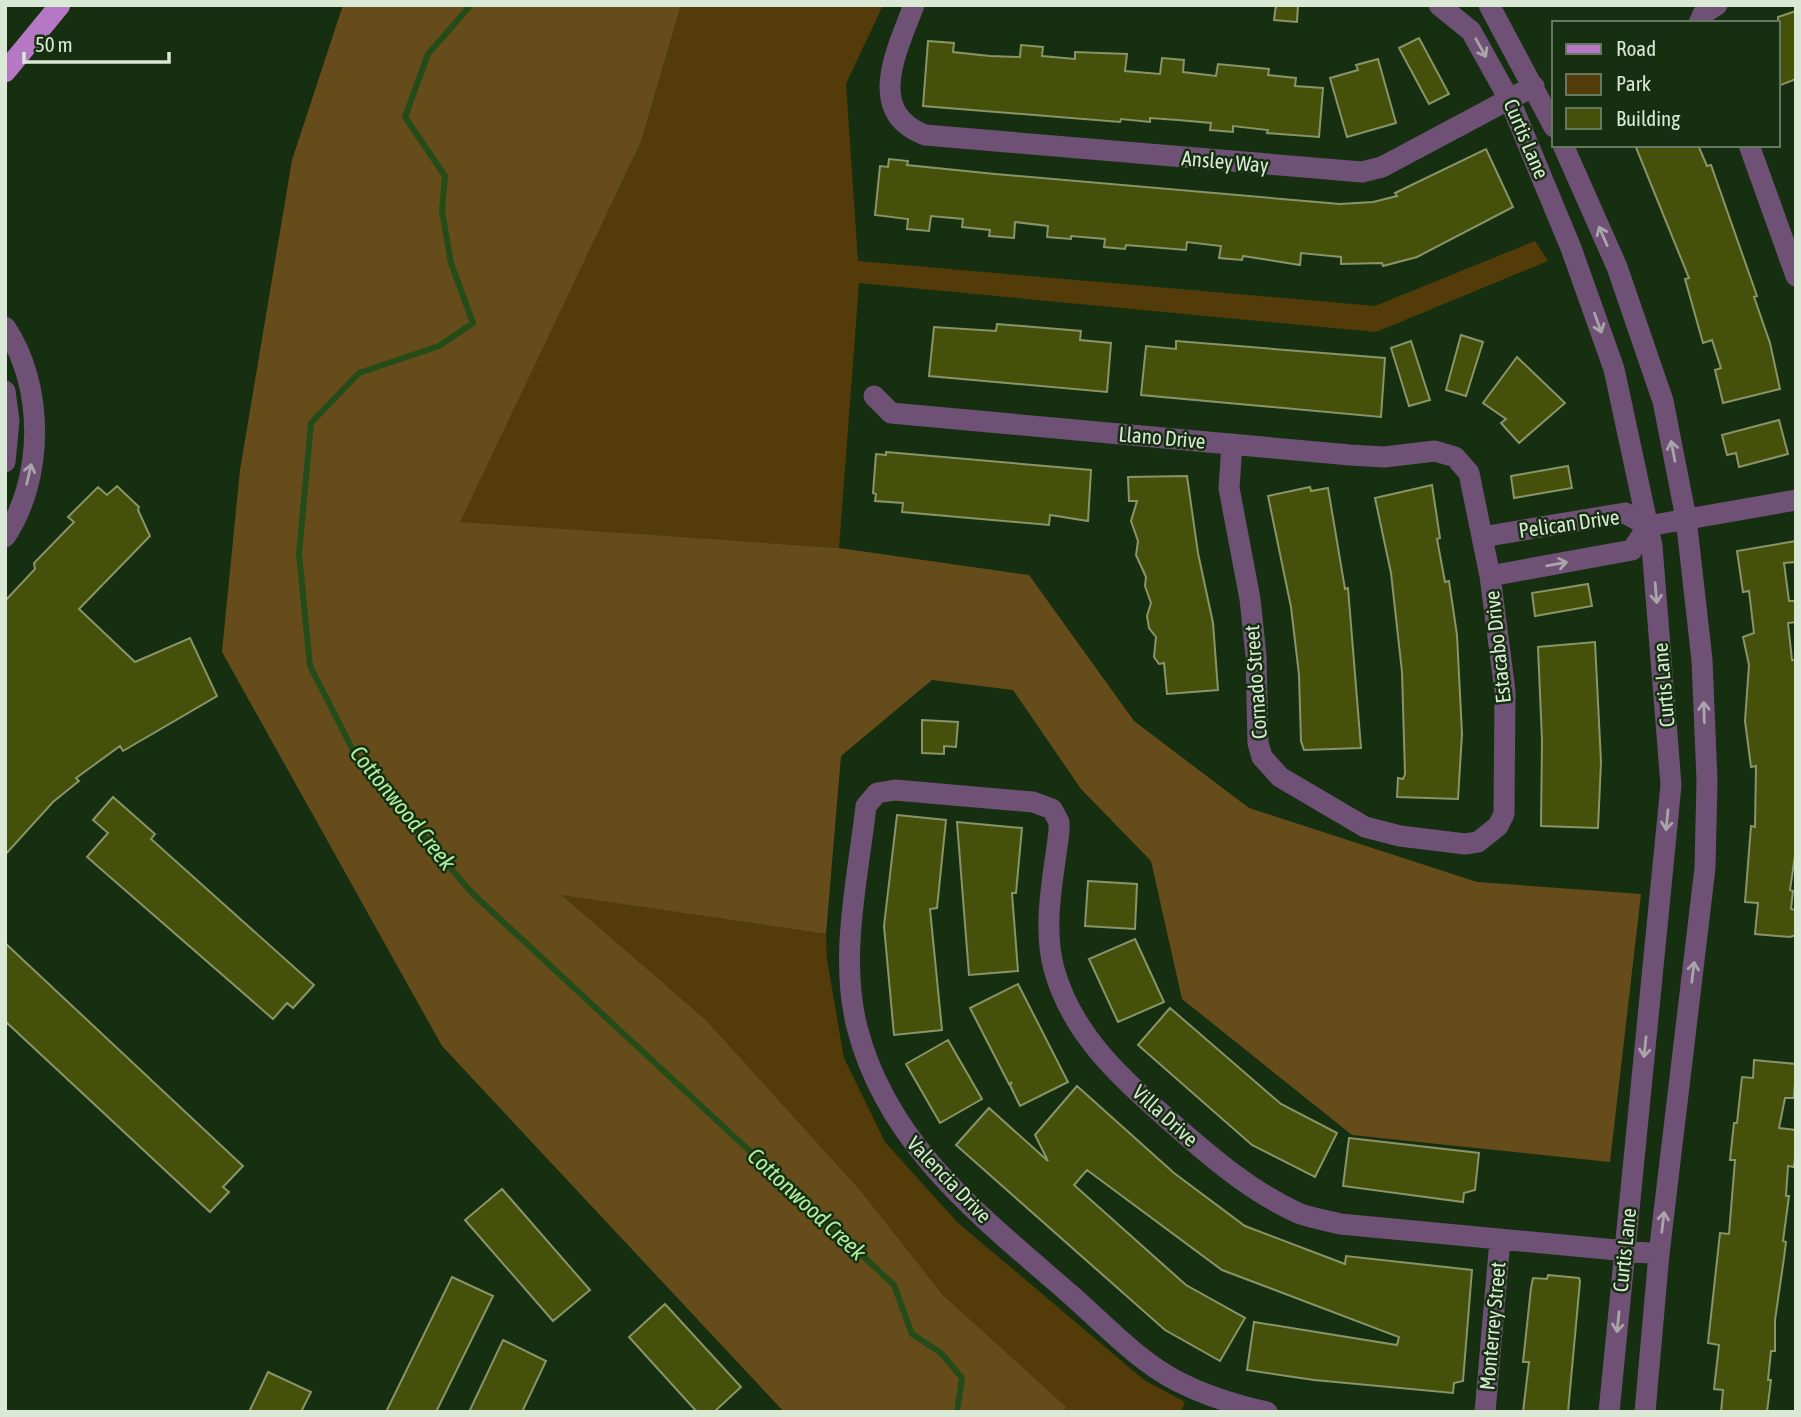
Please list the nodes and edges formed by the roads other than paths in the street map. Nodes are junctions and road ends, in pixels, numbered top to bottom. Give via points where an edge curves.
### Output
1 (60, 5) edge
2 (914, 5) edge
3 (1439, 5) edge
4 (1489, 5) edge
5 (1717, 5) edge
6 (1700, 21) edge
7 (5, 72) edge
8 (1534, 86) junction
9 (1510, 100) junction
10 (1552, 123) edge
11 (1564, 147) edge
12 (1750, 147) edge
13 (1790, 238) edge
14 (1796, 276) edge
15 (5, 327) edge
16 (5, 391) edge
17 (874, 396) dead end
18 (1231, 444) junction
19 (1455, 457) joint
20 (5, 462) edge
21 (1796, 499) edge
22 (1686, 518) junction
23 (1648, 526) junction
24 (5, 537) edge
25 (1482, 537) junction
26 (1490, 576) junction
27 (876, 794) joint
28 (1486, 838) joint
29 (1500, 1240) junction
30 (1625, 1251) junction
31 (1659, 1254) junction
32 (1202, 1403) edge
33 (1267, 1412) edge
34 (1485, 1412) edge
35 (1609, 1412) edge
36 (1645, 1412) edge

1 - 7 main road
2 - 9 street, Ansley Way via 896,52 889,87 900,120 925,135 1349,173 1382,167
3 -> 9 street, Curtis Lane via 1471,31
4 - 8 street, Curtis Lane
5 - 6 street
8 - 9 street, Ansley Way
8 - 10 street, Curtis Lane
9 -> 23 street, Curtis Lane via 1571,248 1614,369
22 -> 11 street, Curtis Lane via 1663,401 1617,267
12 - 13 street
13 - 14 street
24 -> 15 street via 24,496 33,458 34,419 27,376
16 - 20 street via 9,421
17 - 18 street, Llano Drive via 891,413
18 - 19 street, Llano Drive via 1384,457 1435,451
18 - 28 street, Cornado Street via 1229,488 1250,599 1262,757 1280,777 1365,827 1465,844
19 - 25 street, Estacabo Drive via 1469,472
21 - 22 street
22 - 23 street
31 -> 22 street, Curtis Lane via 1705,868 1702,660
23 - 25 street, Pelican Drive via 1625,513
26 -> 23 street, Pelican Drive via 1632,550
23 -> 30 street, Curtis Lane via 1671,785
25 - 26 street, Estacabo Drive
26 - 28 street, Estacabo Drive via 1505,691 1506,781 1504,814
27 - 29 street, Villa Drive via 895,790 1033,802 1052,809 1059,831 1048,925 1050,948 1075,1020 1114,1071 1224,1169 1261,1193 1314,1217 1374,1229
27 - 32 street, Valencia Drive via 866,806 850,984 861,1039 889,1109 918,1151 963,1199 1150,1365
29 - 30 street, Villa Drive
29 - 34 street, Monterrey Street
30 - 31 street, Villa Drive
30 -> 35 street, Curtis Lane
31 - 36 street, Curtis Lane
32 - 33 street, Valencia Drive

